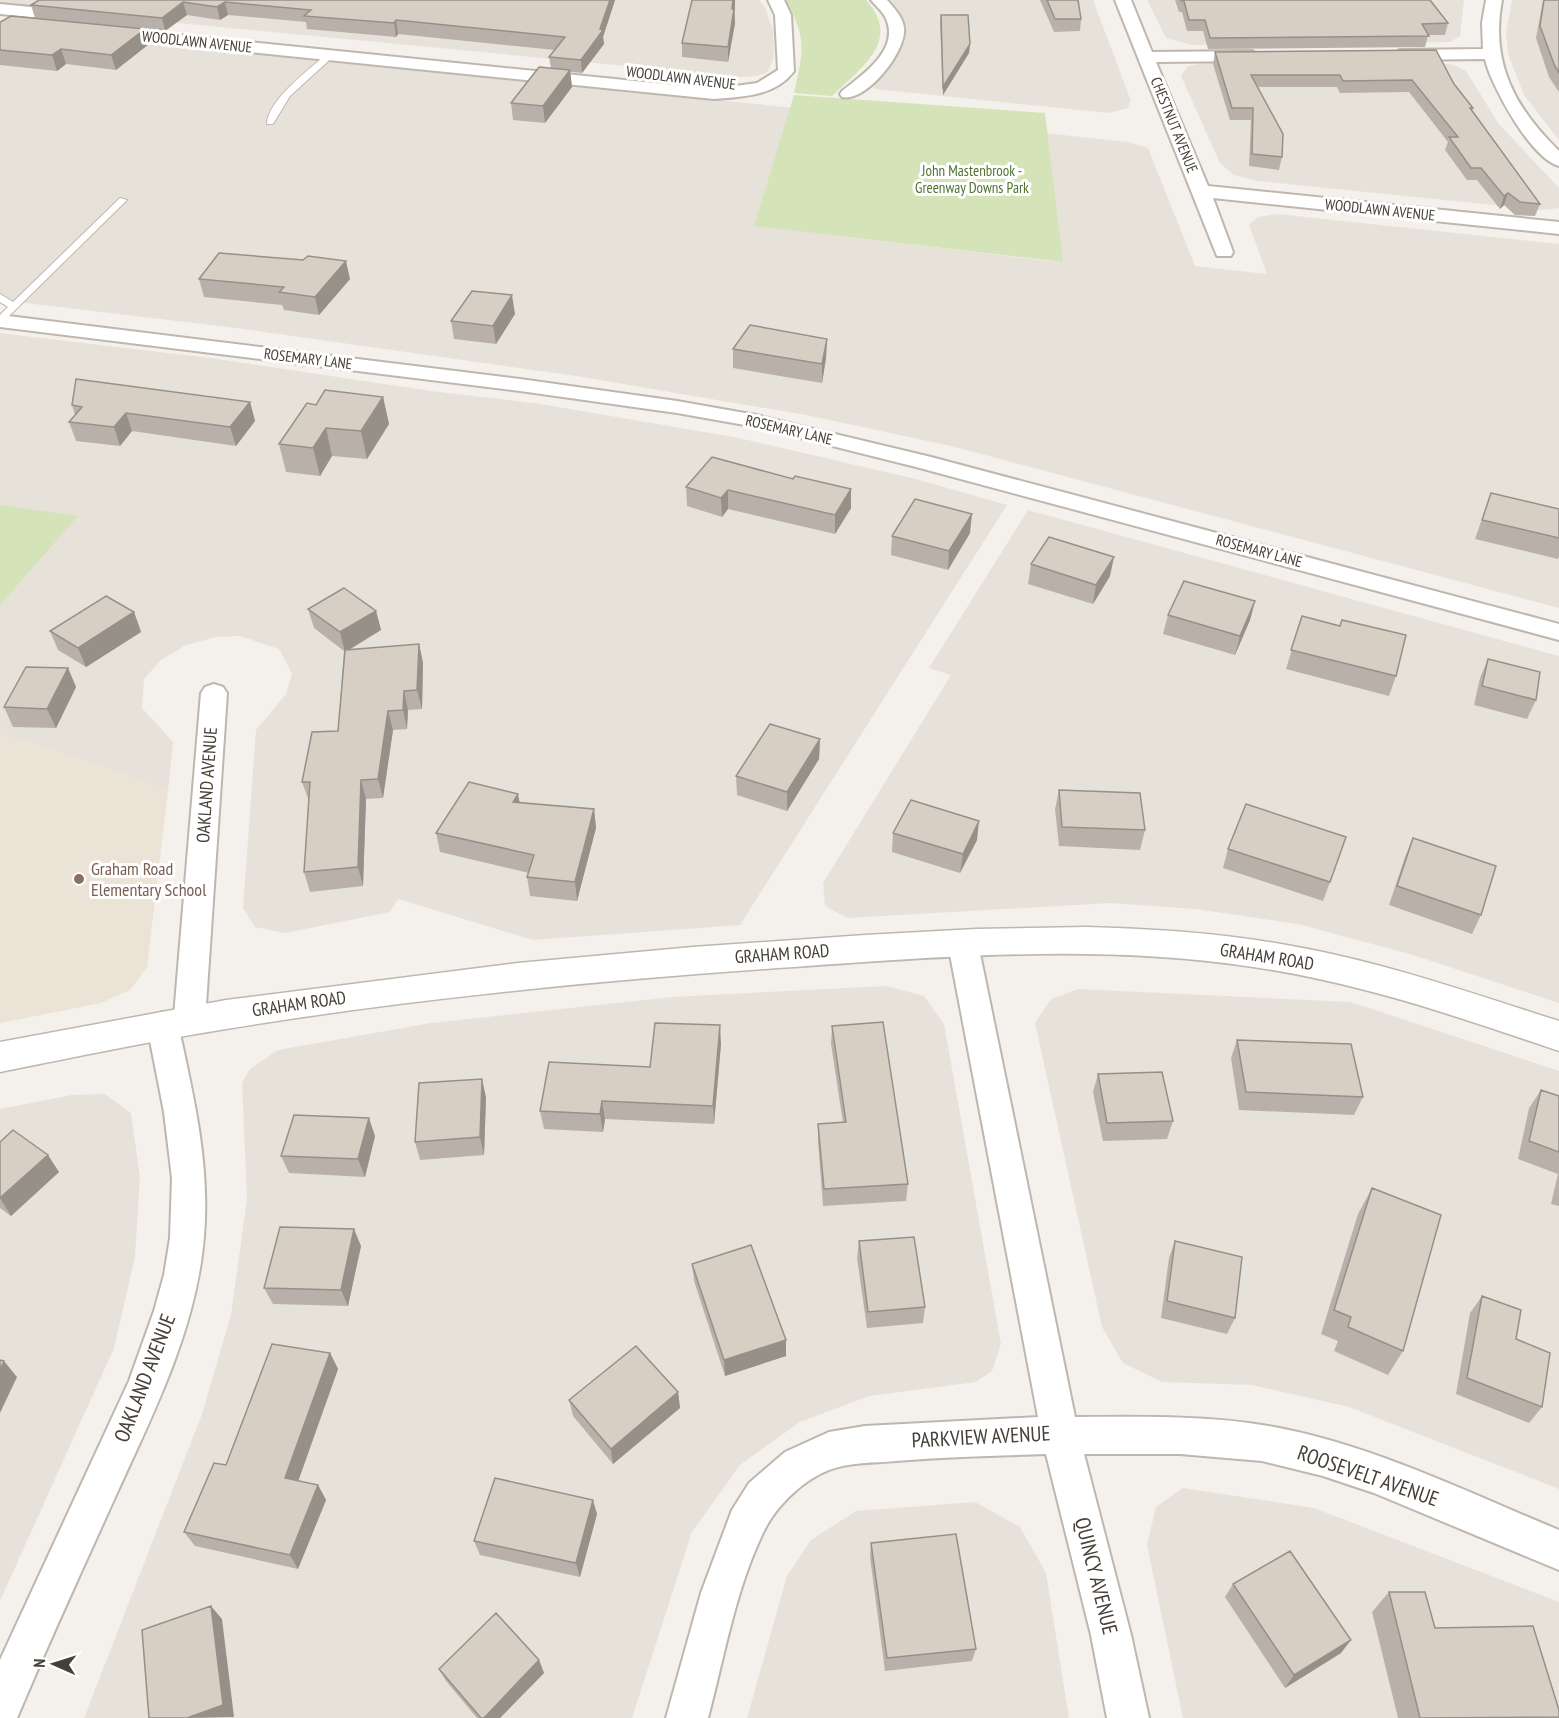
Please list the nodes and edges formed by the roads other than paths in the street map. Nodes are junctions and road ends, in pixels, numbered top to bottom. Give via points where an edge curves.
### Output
1 (776, 0) edge
2 (879, 0) edge
3 (1123, 0) edge
4 (1494, 0) edge
5 (0, 9) edge
6 (0, 22) edge
7 (93, 25) junction
8 (274, 36) junction
9 (261, 48) junction
10 (1491, 54) junction
11 (331, 55) junction
12 (1384, 55) edge
13 (1265, 56) edge
14 (1146, 57) junction
15 (752, 88) junction
16 (848, 94) dead end
17 (270, 122) dead end
18 (1559, 161) edge
19 (1202, 191) junction
20 (123, 200) dead end
21 (1559, 228) edge
22 (1224, 252) dead end
23 (0, 297) edge
24 (4, 316) edge
25 (1559, 632) edge
26 (214, 693) dead end
27 (963, 944) junction
28 (176, 1023) junction
29 (1559, 1036) edge
30 (0, 1057) edge
31 (1060, 1435) junction
32 (1559, 1550) edge
33 (0, 1708) edge
34 (687, 1718) edge
35 (1128, 1718) edge

1 - 15 street via 783,15 786,71 782,78
2 - 16 street via 895,19 893,50 878,72
3 - 14 street, CHESTNUT AVENUE
4 - 10 street via 1489,14
5 - 7 street, WOODLAWN AVENUE
6 - 7 street, WOODLAWN AVENUE
7 - 8 street, WOODLAWN AVENUE
7 - 9 street, WOODLAWN AVENUE
8 - 9 street
8 - 15 street, WOODLAWN AVENUE via 717,80
9 - 11 street, WOODLAWN AVENUE
10 - 12 street
10 - 18 street via 1510,102
11 - 15 street, WOODLAWN AVENUE via 714,94
11 - 17 lane via 288,95 273,112
13 - 14 street
14 - 19 street, CHESTNUT AVENUE
19 - 21 street, WOODLAWN AVENUE
19 - 22 street, CHESTNUT AVENUE
20 - 24 lane
23 - 24 lane
24 - 25 street, ROSEMARY LANE via 677,407 756,422 923,462
26 - 28 street, OAKLAND AVENUE
27 - 28 street, GRAHAM ROAD via 637,964 456,983
27 - 29 street, GRAHAM ROAD via 1133,941 1253,953 1431,994
27 - 31 street, PARKVIEW AVENUE
28 - 30 street, GRAHAM ROAD
28 - 33 street, OAKLAND AVENUE via 189,1202 171,1317 144,1392
31 - 32 street, ROOSEVELT AVENUE via 1180,1436 1262,1443 1323,1457 1375,1474
31 - 34 street, PARKVIEW AVENUE via 865,1445 829,1451 798,1465 763,1497 746,1524 721,1593
31 - 35 street, QUINCY AVENUE

